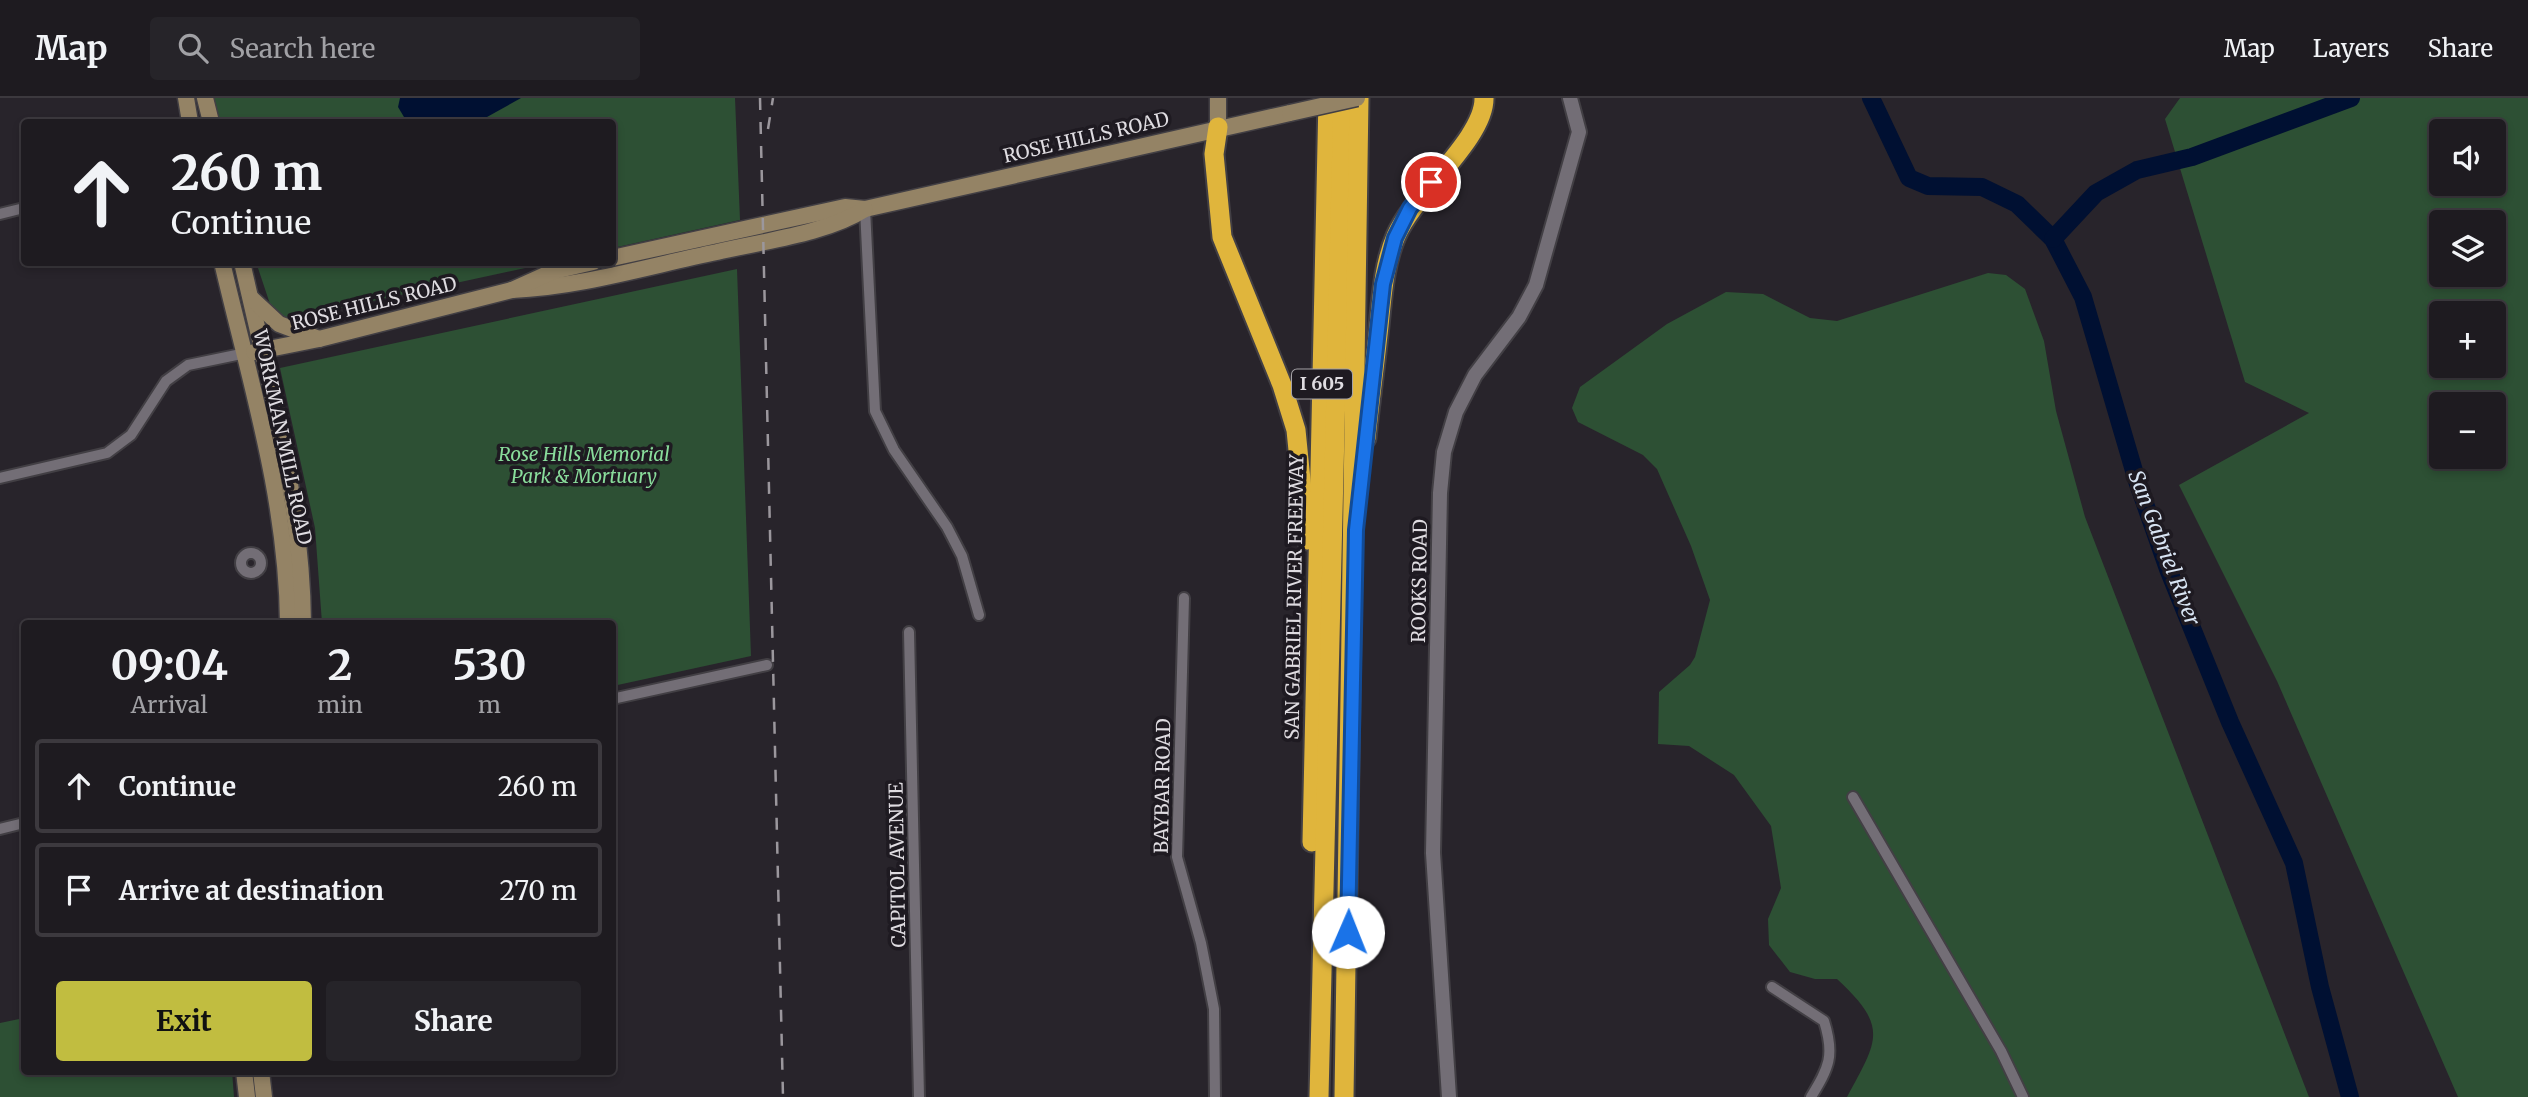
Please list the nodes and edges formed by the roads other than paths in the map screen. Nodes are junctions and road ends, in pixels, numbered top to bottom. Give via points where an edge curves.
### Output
1 (186, 98) edge
2 (205, 98) edge
3 (1217, 98) edge
4 (1328, 98) edge
5 (1343, 98) edge
6 (1358, 98) edge
7 (1484, 98) edge
8 (1570, 98) edge
9 (190, 119) edge
10 (210, 119) edge
11 (1218, 127) junction
12 (21, 209) edge
13 (865, 209) junction
14 (0, 214) edge
15 (616, 257) edge
16 (223, 266) edge
17 (243, 266) edge
18 (576, 266) edge
19 (512, 290) junction
20 (250, 297) junction
21 (319, 339) junction
22 (254, 352) junction
23 (1356, 385) junction
24 (0, 478) edge
25 (294, 557) junction
26 (1353, 557) junction
27 (265, 561) dead end
28 (1184, 598) dead end
29 (979, 615) dead end
30 (288, 620) edge
31 (303, 620) edge
32 (909, 632) dead end
33 (766, 665) dead end
34 (1315, 670) junction
35 (616, 698) edge
36 (1853, 797) dead end
37 (21, 824) edge
38 (0, 829) edge
39 (1772, 987) dead end
40 (244, 1075) edge
41 (261, 1075) edge
42 (247, 1097) edge
43 (264, 1097) edge
44 (919, 1097) edge
45 (1215, 1097) edge
46 (1306, 1097) edge
47 (1319, 1097) edge
48 (1331, 1097) edge
49 (1344, 1097) edge
50 (1448, 1097) edge
51 (1811, 1097) edge
52 (2022, 1097) edge

1 - 9 main road
2 - 10 main road
3 - 11 main road
4 - 34 highway, SAN GABRIEL RIVER FREEWAY / I 605
5 - 47 highway
6 - 11 main road, ROSE HILLS ROAD, bridge
6 - 23 highway, I 605
7 - 26 highway via 1464,145 1410,208 1395,238 1383,284
8 - 50 street, ROOKS ROAD via 1579,132 1536,285 1519,317 1475,375 1456,412 1444,452 1433,853
11 - 13 main road, ROSE HILLS ROAD
11 - 34 highway via 1213,155 1222,237 1296,430
12 - 14 street
13 - 15 main road, ROSE HILLS ROAD via 845,207
13 - 19 main road, ROSE HILLS ROAD via 848,220 763,241 550,288
13 - 29 street via 875,411 894,450 962,556
16 - 22 main road, WORKMAN MILL ROAD
17 - 20 main road, WORKMAN MILL ROAD
18 - 19 main road, ROSE HILLS ROAD
19 - 21 main road, ROSE HILLS ROAD
20 - 21 main road via 279,324
20 - 22 main road, WORKMAN MILL ROAD
21 - 22 main road, ROSE HILLS ROAD
22 - 24 street via 188,365 166,381 131,435 107,453
22 - 25 main road, WORKMAN MILL ROAD via 272,469
22 - 25 main road, WORKMAN MILL ROAD via 288,468
23 - 26 highway, I 605
23 - 48 highway via 1343,410
25 - 27 street
25 - 30 main road, WORKMAN MILL ROAD
25 - 31 main road, WORKMAN MILL ROAD
26 - 49 highway, I 605
28 - 45 street, BAYBAR ROAD via 1177,857 1214,1009
32 - 44 street, CAPITOL AVENUE
33 - 35 street
34 - 46 highway, SAN GABRIEL RIVER FREEWAY / I 605
36 - 52 street via 2001,1051
37 - 38 street
39 - 51 street via 1824,1021 1831,1043 1828,1068
40 - 42 main road
41 - 43 main road

